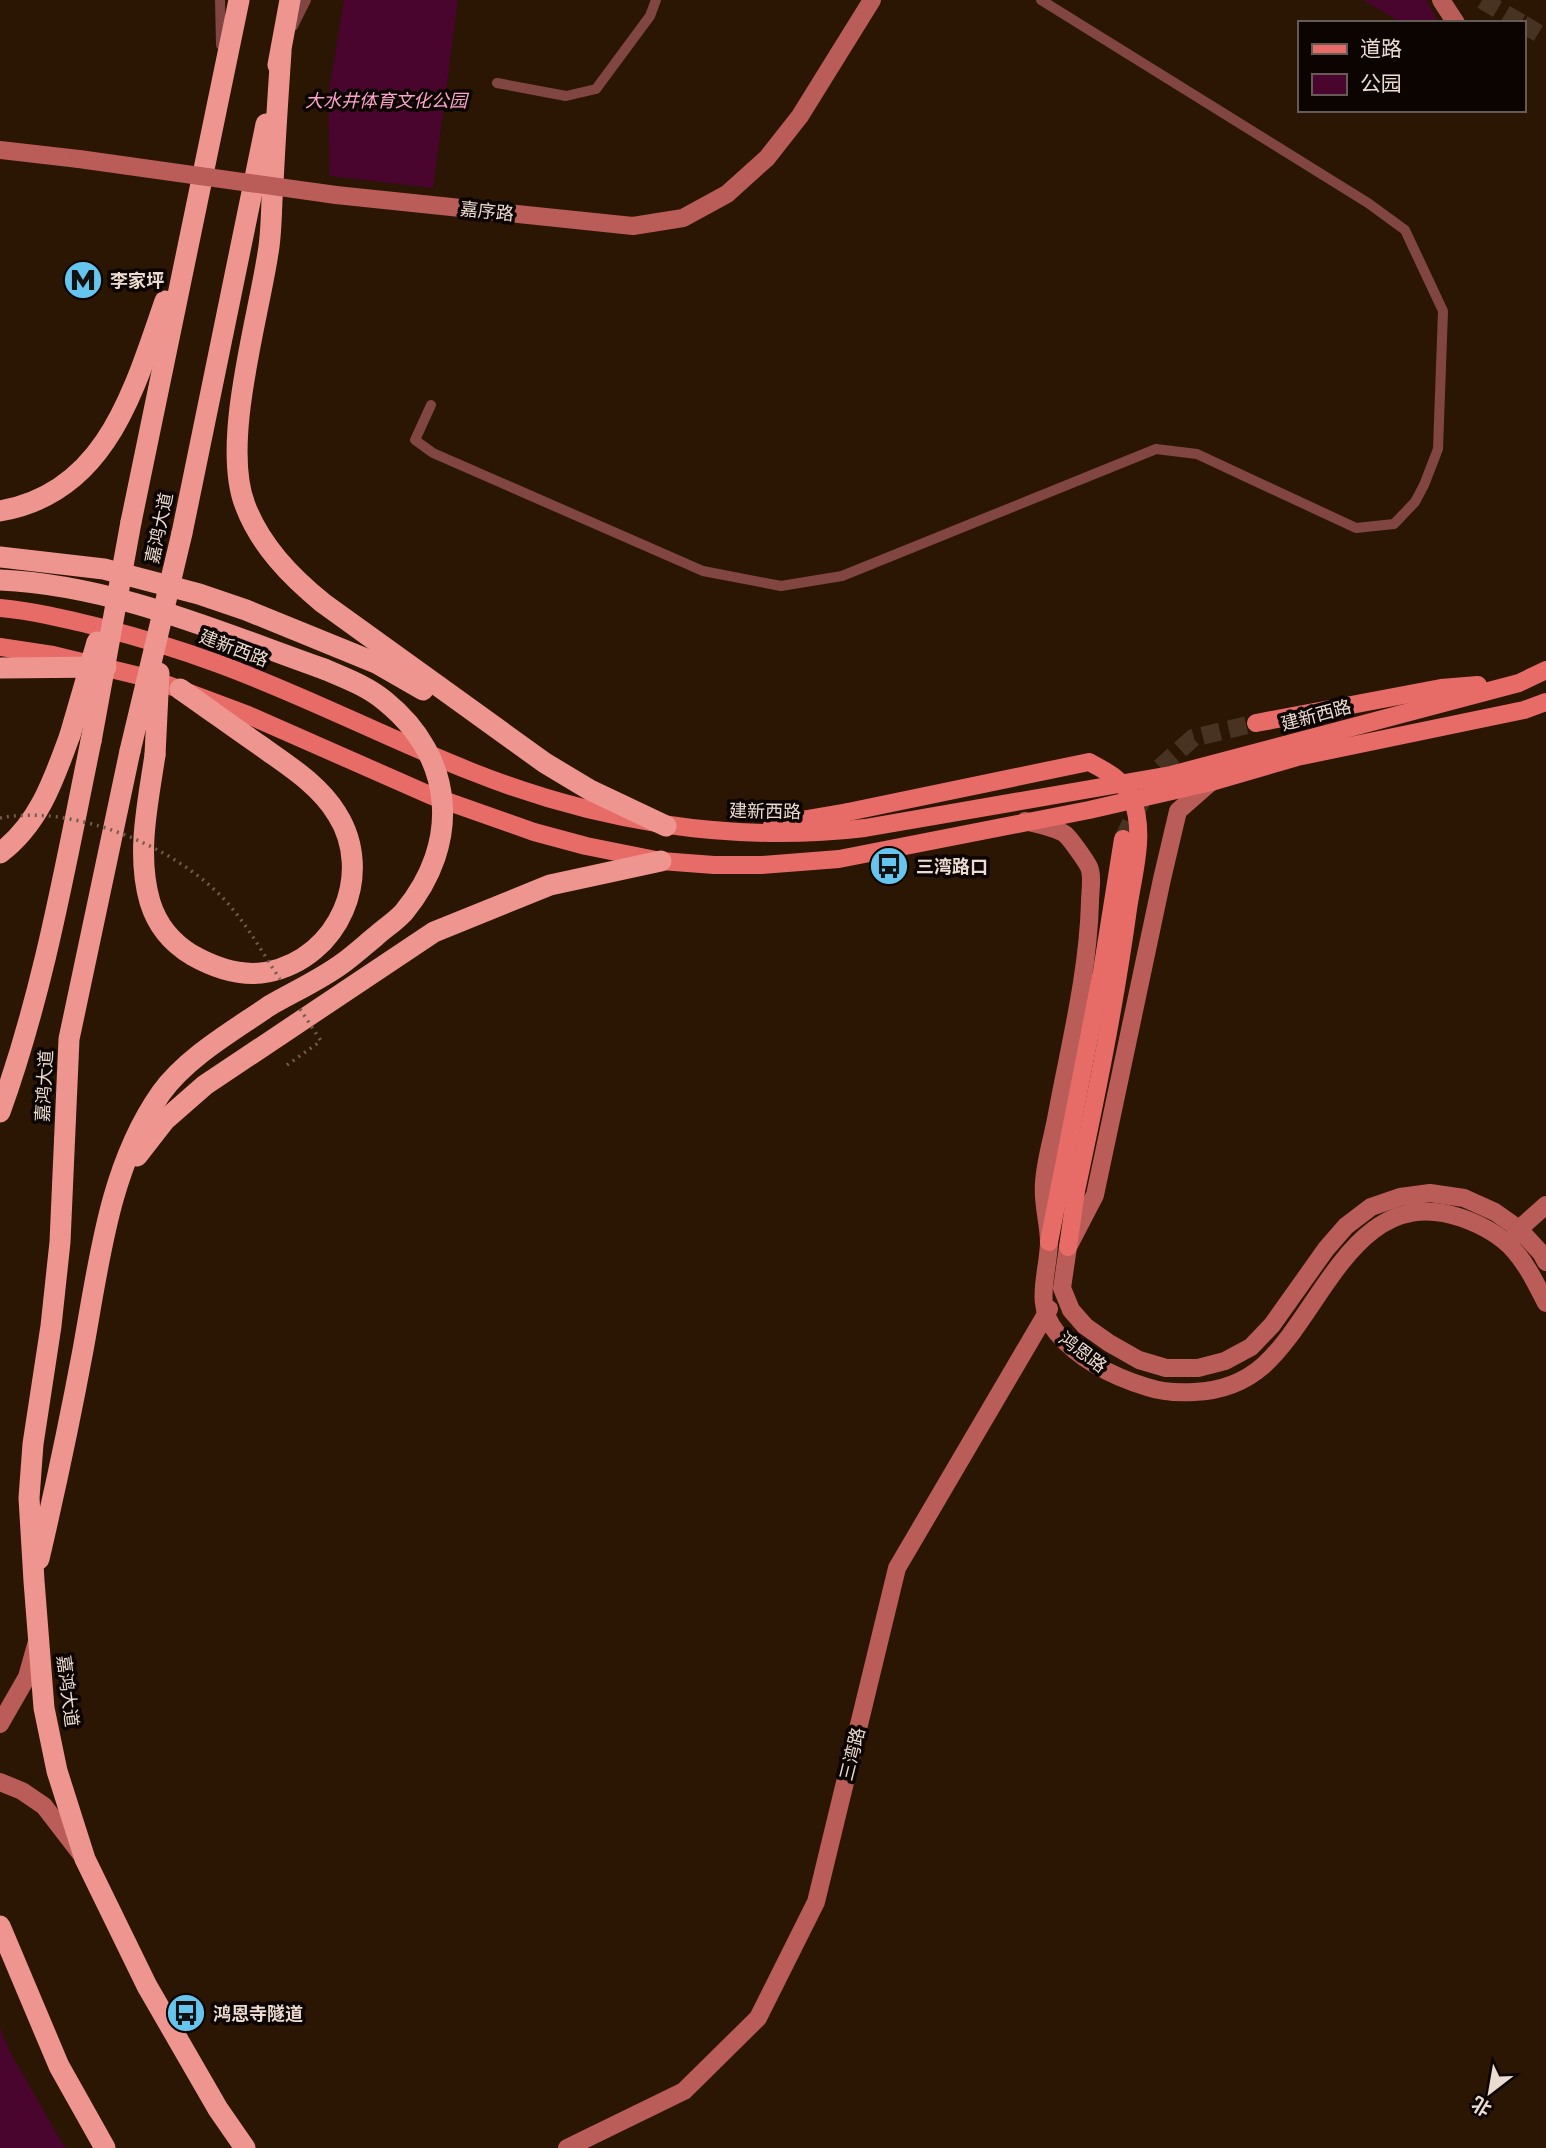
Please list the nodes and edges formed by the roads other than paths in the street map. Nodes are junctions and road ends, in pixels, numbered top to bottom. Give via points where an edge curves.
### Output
1 (220, 0) edge
2 (239, 0) edge
3 (290, 0) edge
4 (306, 0) edge
5 (656, 0) edge
6 (872, 0) edge
7 (1041, 0) edge
8 (1441, 0) edge
9 (1455, 21) edge
10 (281, 52) junction
11 (222, 77) junction
12 (496, 83) dead end
13 (0, 150) edge
14 (192, 222) junction
15 (431, 405) dead end
16 (0, 511) edge
17 (0, 556) edge
18 (0, 580) edge
19 (0, 608) edge
20 (162, 621) junction
21 (0, 647) edge
22 (108, 667) junction
23 (0, 668) edge
24 (1546, 670) edge
25 (1520, 683) junction
26 (180, 689) junction
27 (1546, 702) edge
28 (1256, 723) tunnel mouth
29 (81, 738) junction
30 (545, 763) junction
31 (1211, 782) junction
32 (1025, 821) junction
33 (666, 826) junction
34 (733, 832) junction
35 (1123, 839) tunnel mouth
36 (0, 853) edge
37 (661, 860) junction
38 (0, 1112) edge
39 (120, 1177) junction
40 (1546, 1205) edge
41 (1514, 1236) junction
42 (1049, 1242) junction
43 (1068, 1247) junction
44 (1546, 1262) edge
45 (1062, 1288) junction
46 (1546, 1303) edge
47 (1045, 1316) junction
48 (34, 1581) junction
49 (38, 1637) junction
50 (0, 1724) edge
51 (0, 1782) edge
52 (85, 1859) junction
53 (1, 1930) edge
54 (105, 2148) edge
55 (245, 2148) edge
56 (567, 2148) edge

1 - 11 lane
2 - 11 highway, 嘉鸿大道
3 - 10 highway, 嘉鸿大道
4 - 10 lane
5 - 12 lane via 650,16 596,89 566,96
6 - 13 main road, 嘉序路, bridge via 800,116 767,158 727,194 683,218 633,226 336,195
7 - 15 lane via 1405,230 1443,311 1438,449 1415,502 1394,524 1356,528 1197,454 1156,449 842,576 780,586 703,571 433,453 415,440
8 - 9 main road
10 - 20 highway, 嘉鸿大道, bridge
10 - 30 highway via 269,251 239,418 238,477 244,503 258,532 296,581
11 - 14 highway, 嘉鸿大道
14 - 16 highway via 135,386 106,442 72,480 47,497
14 - 29 highway, 嘉鸿大道, bridge
17 - 30 highway via 104,569 246,610 376,663
18 - 39 highway, bridge via 138,604 362,685 408,722 425,743 442,790 444,816 434,864 402,914 341,964 201,1053 163,1090 142,1123
19 - 33 main road, 建新西路 via 62,618 168,647 251,676 509,786
20 - 26 highway, bridge via 155,755 143,857 156,918 183,949 223,970 268,972 289,965 322,942 344,911 354,874 348,834 336,813 297,772
20 - 48 highway, 嘉鸿大道, bridge via 69,1039 60,1242 30,1485
21 - 22 main road, 建新西路
22 - 23 highway
22 - 26 main road, 建新西路
24 - 25 main road, 建新西路
25 - 28 main road via 1441,688
25 - 34 main road, 建新西路 via 1171,775 865,828 824,833
26 - 37 main road, 建新西路 via 482,815 586,846
27 - 31 main road, 建新西路 via 1297,757
29 - 36 highway via 44,801
29 - 38 highway, 嘉鸿大道 via 41,981
30 - 33 highway
31 - 32 main road, 建新西路
31 - 43 main road via 1178,811 1095,1195
32 - 37 main road, 建新西路 via 839,859 761,865
32 - 42 main road, 鸿恩路 via 1065,834 1091,869 1089,940 1044,1184
33 - 34 main road, 建新西路
34 - 43 main road, bridge via 1089,762 1114,775 1132,797 1140,829 1107,1045
35 - 42 main road
37 - 39 highway via 550,885 434,932 205,1085 165,1120
39 - 48 highway
40 - 41 main road
41 - 44 main road, 鸿恩路 via 1541,1253
41 - 45 main road, 鸿恩路 via 1495,1212 1464,1198 1430,1193 1371,1207 1346,1226 1251,1347 1198,1368 1166,1368 1108,1343 1071,1310
41 - 46 main road, 鸿恩路
41 - 47 main road, 鸿恩路 via 1428,1211 1381,1224 1340,1262 1264,1366 1238,1383 1209,1391 1183,1393 1125,1380 1074,1349
42 - 47 main road, 鸿恩路 via 1042,1296
43 - 45 main road
45 - 47 main road, 三湾路
47 - 56 main road, 三湾路 via 897,1568 816,1902 758,2018 684,2091
48 - 49 highway, 嘉鸿大道
49 - 50 main road via 27,1677
49 - 52 highway, 嘉鸿大道 via 44,1708 57,1771
51 - 52 main road via 44,1806
52 - 55 highway, 嘉鸿大道 via 148,1986
53 - 54 highway via 59,2066

